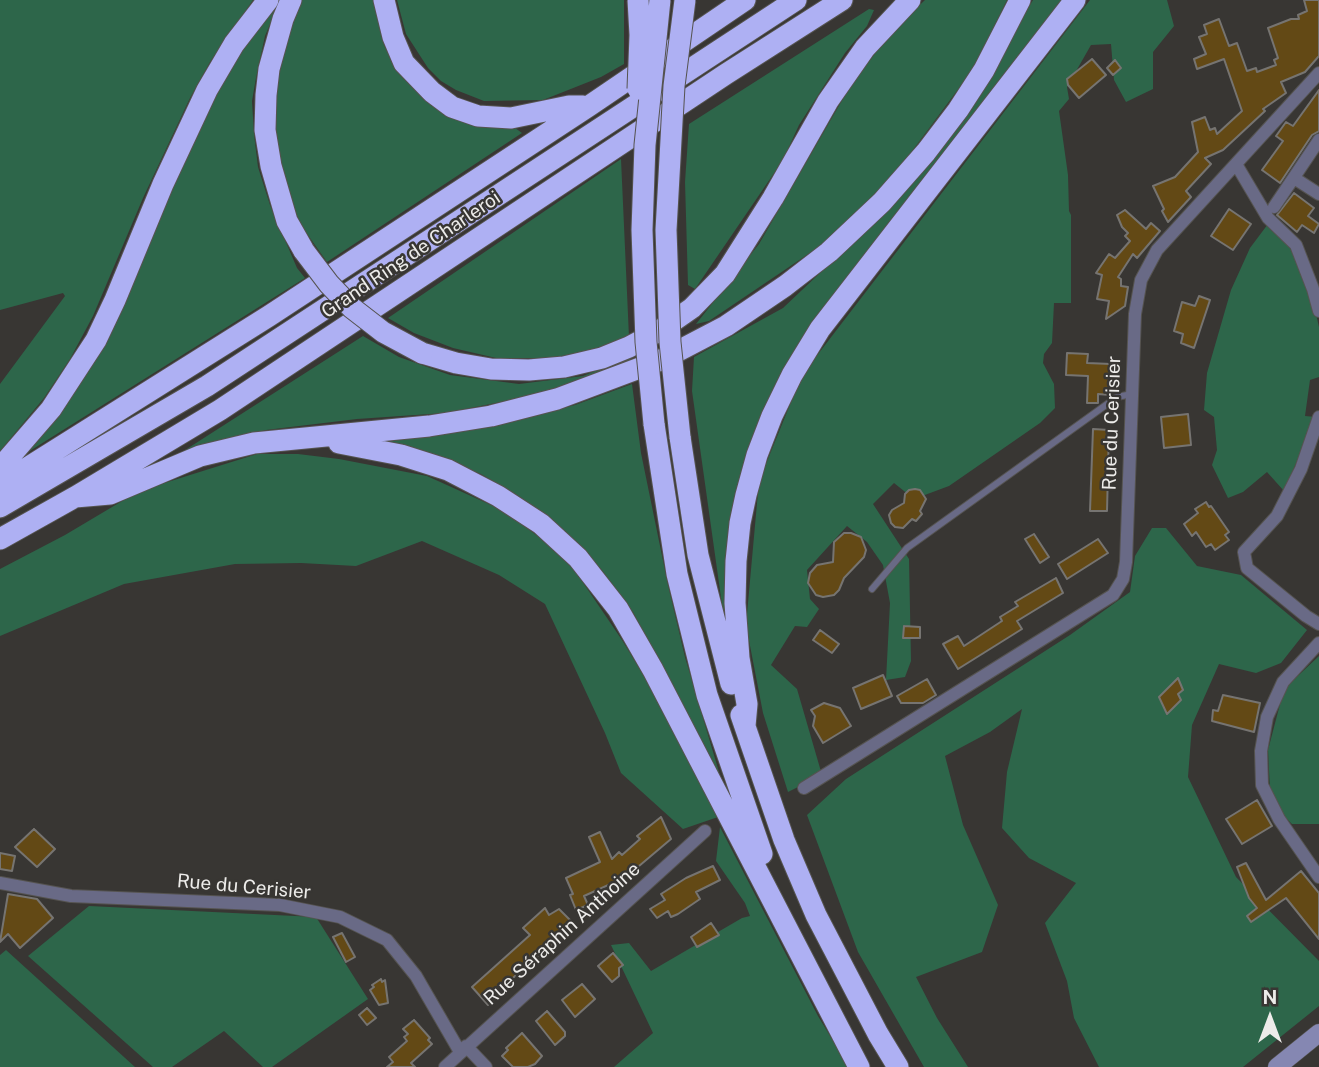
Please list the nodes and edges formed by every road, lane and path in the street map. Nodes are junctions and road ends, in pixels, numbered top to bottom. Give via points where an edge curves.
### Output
1 (268, 0) edge
2 (291, 0) edge
3 (384, 0) edge
4 (638, 0) edge
5 (660, 0) edge
6 (685, 0) edge
7 (745, 0) edge
8 (796, 0) edge
9 (842, 0) edge
10 (909, 0) edge
11 (1020, 0) edge
12 (1075, 0) edge
13 (1319, 73) edge
14 (589, 106) junction
15 (1319, 139) edge
16 (645, 145) junction
17 (1236, 164) junction
18 (1294, 178) junction
19 (1319, 194) edge
20 (1274, 207) dead end
21 (1319, 311) edge
22 (1132, 394) junction
23 (1319, 417) edge
24 (295, 438) junction
25 (0, 468) edge
26 (0, 485) edge
27 (75, 497) junction
28 (0, 507) edge
29 (0, 539) edge
30 (872, 589) dead end
31 (1319, 624) edge
32 (1319, 643) edge
33 (745, 726) junction
34 (804, 788) dead end
35 (705, 831) dead end
36 (1319, 877) edge
37 (0, 883) edge
38 (788, 929) junction
39 (1319, 1033) edge
40 (463, 1049) junction
41 (445, 1067) edge
42 (486, 1067) edge
43 (859, 1067) edge
44 (898, 1067) edge
45 (1277, 1067) edge

1 - 25 highway via 207,90 96,340 51,410
2 - 10 highway, bridge via 270,69 265,130 287,221 304,251 352,308 383,332 456,363 529,370 564,368 602,358 659,331 692,308 725,274 843,79
3 - 14 highway via 404,63 452,107 478,116 511,118
4 - 16 highway, bridge via 638,127
5 - 16 highway, bridge
6 - 33 highway, bridge via 674,86 666,230 670,342 698,555
7 - 14 highway
8 - 28 highway, Grand Ring de Charleroi via 207,387
9 - 27 highway, Grand Ring de Charleroi via 220,410
11 - 24 highway via 958,110 882,202 829,253 726,326 660,360 557,399 429,426
12 - 33 highway via 820,329 772,416 746,495 736,561
13 - 17 street, Rue du Cerisier
14 - 26 highway
15 - 18 street
16 - 38 highway, bridge via 646,342 677,574 707,695
17 - 21 street via 1268,218 1296,245
17 - 22 street, Rue du Cerisier via 1157,250 1141,280
18 - 19 street
18 - 20 street
22 - 30 lane via 1117,397 907,548
22 - 34 street, Rue du Cerisier via 1126,562 1124,579 1113,595
23 - 31 street via 1277,516 1244,552 1247,568
24 - 27 highway via 200,456 110,494
24 - 38 highway via 353,444 448,470 541,524 578,558 618,609 653,670
27 - 29 highway, Grand Ring de Charleroi
32 - 36 street via 1283,682 1267,717 1261,751 1262,785
33 - 44 highway via 784,840 816,915
35 - 40 street, Rue Séraphin Anthoine
37 - 40 street, Rue du Cerisier via 71,896 280,905 340,917 387,940
38 - 43 highway
39 - 45 main road
40 - 41 street, Rue Séraphin Anthoine
40 - 42 street, Rue du Cerisier

